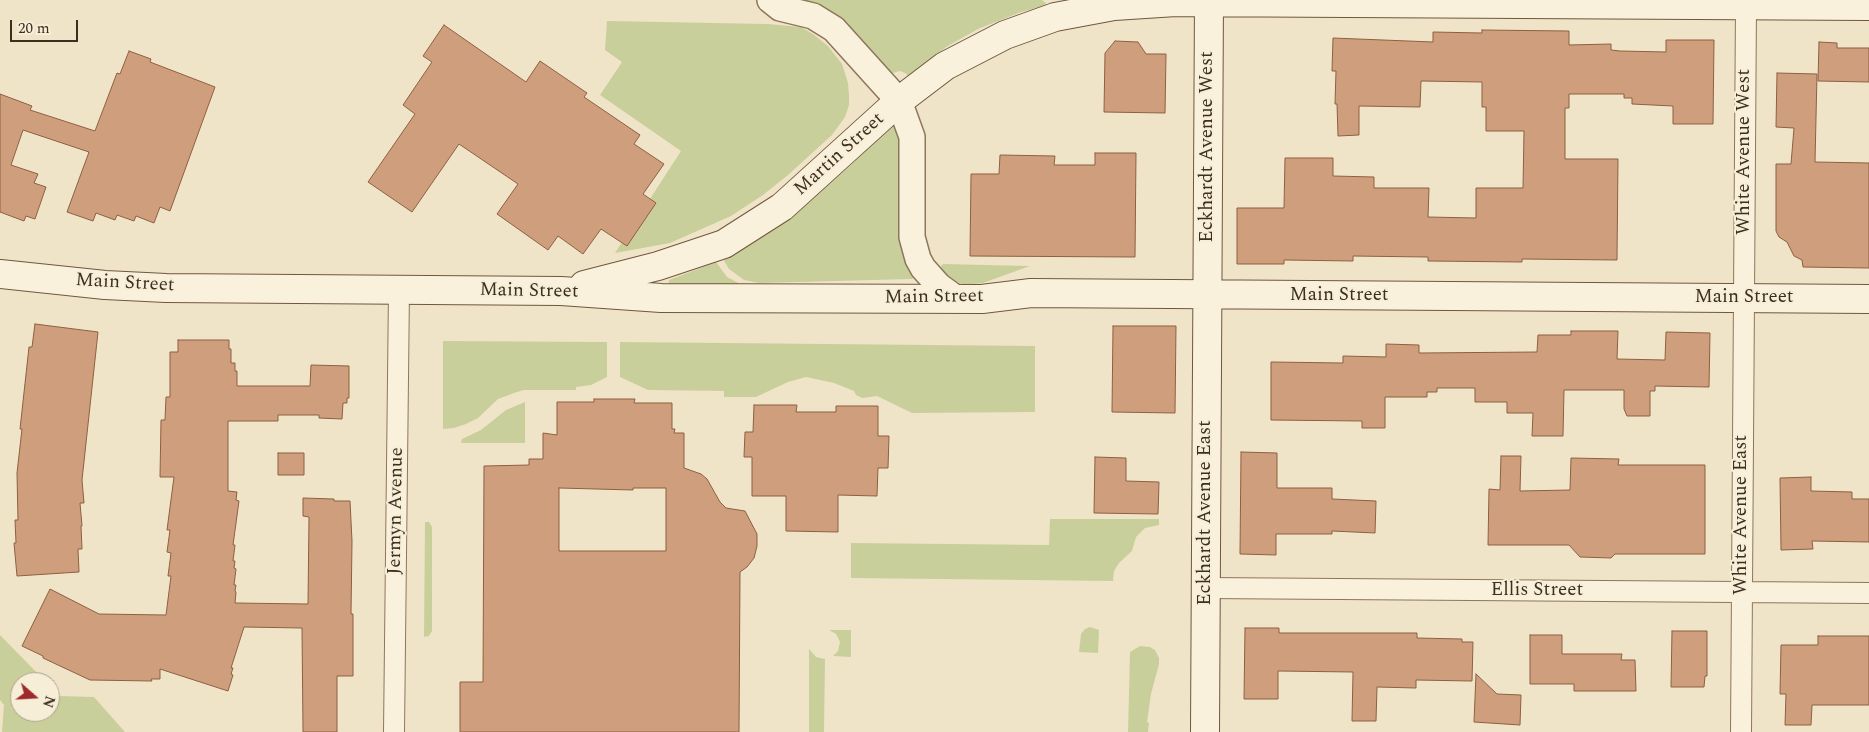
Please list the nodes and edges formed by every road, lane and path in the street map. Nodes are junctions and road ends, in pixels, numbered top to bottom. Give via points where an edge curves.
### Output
1 (770, 0) edge
2 (1209, 1) edge
3 (1104, 3) edge
4 (1746, 5) junction
5 (1869, 6) edge
6 (899, 101) junction
7 (0, 274) edge
8 (399, 290) junction
9 (561, 291) junction
10 (1208, 295) junction
11 (1744, 298) junction
12 (957, 299) junction
13 (1869, 299) edge
14 (1206, 588) junction
15 (1742, 592) junction
16 (1869, 593) edge
17 (394, 732) edge
18 (1205, 732) edge
19 (1741, 732) edge

1 - 6 street via 780,8 813,16 834,29
2 - 3 main road, Martin Street
2 - 4 main road, Martin Street
2 - 10 main road, Eckhardt Avenue West
3 - 6 main road, Martin Street via 1005,35 945,66
4 - 5 main road, Martin Street
4 - 11 street, White Avenue West
6 - 9 main road, Martin Street via 782,207 749,230 724,244 658,266
6 - 12 street via 912,137 912,237 918,259 938,286
7 - 8 main road, Main Street via 166,288
8 - 9 main road, Main Street
8 - 17 street, Jermyn Avenue
9 - 12 main road, Main Street via 662,298
10 - 11 main road, Main Street
10 - 12 main road, Main Street via 1031,293
10 - 14 main road, Eckhardt Avenue East
11 - 13 main road, Main Street
11 - 15 street, White Avenue East
14 - 15 street, Ellis Street
14 - 18 main road, Eckhardt Avenue East
15 - 16 street, Ellis Street
15 - 19 street, White Avenue East

